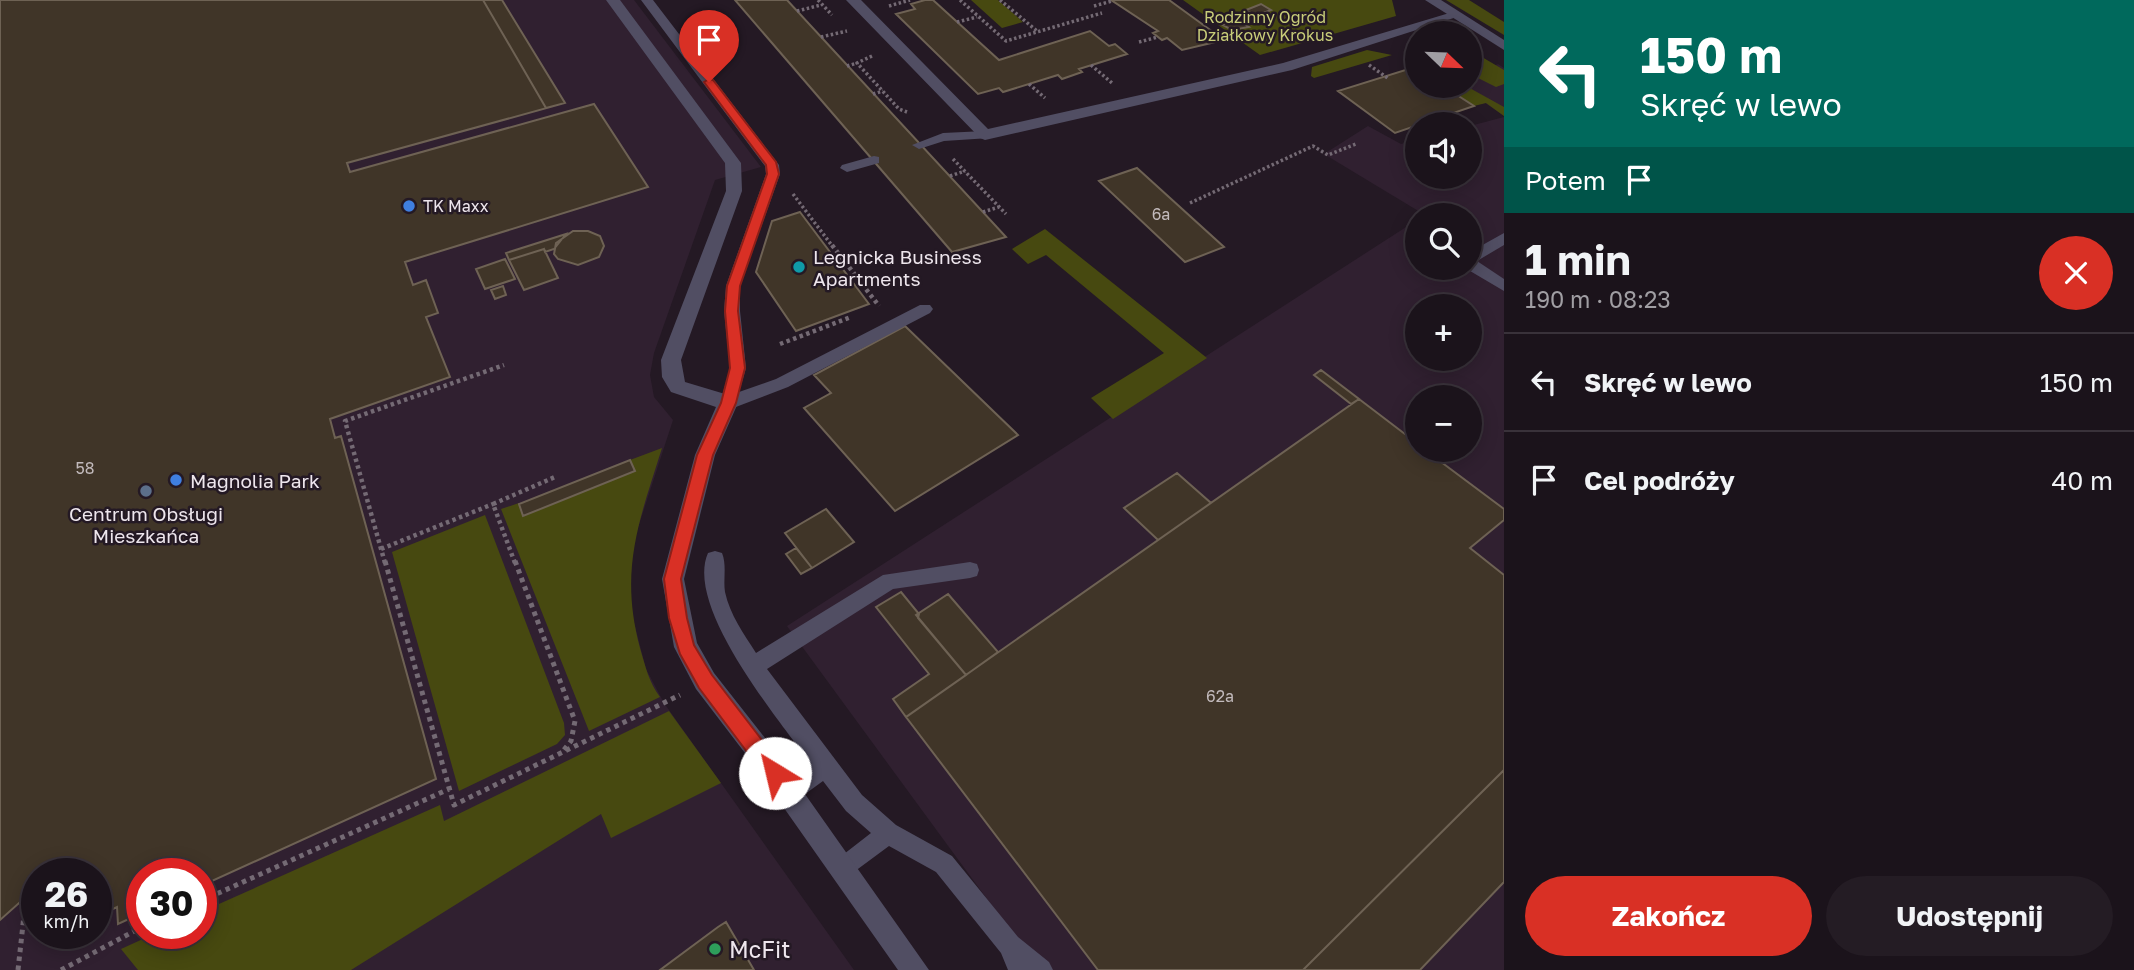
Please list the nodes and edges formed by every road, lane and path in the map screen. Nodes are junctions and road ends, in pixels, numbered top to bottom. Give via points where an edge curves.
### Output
1 (613, 0) edge
2 (647, 0) edge
3 (818, 0) edge
4 (853, 0) edge
5 (960, 0) edge
6 (1000, 0) edge
7 (1432, 0) edge
8 (1112, 1) edge
9 (822, 4) junction
10 (1094, 6) dead end
11 (797, 11) dead end
12 (1102, 13) dead end
13 (1456, 15) junction
14 (978, 16) junction
15 (957, 22) dead end
16 (847, 30) junction
17 (1038, 32) junction
18 (821, 37) dead end
19 (1158, 37) dead end
20 (856, 40) dead end
21 (1139, 42) dead end
22 (1504, 46) edge
23 (865, 49) dead end
24 (857, 63) junction
25 (1091, 65) dead end
26 (1369, 65) dead end
27 (847, 66) dead end
28 (1389, 79) dead end
29 (1029, 84) dead end
30 (1118, 88) dead end
31 (883, 91) junction
32 (873, 94) dead end
33 (1051, 104) dead end
34 (908, 112) dead end
35 (985, 135) junction
36 (935, 140) junction
37 (1356, 144) dead end
38 (919, 145) dead end
39 (874, 160) dead end
40 (847, 168) dead end
41 (965, 171) junction
42 (950, 176) dead end
43 (793, 194) dead end
44 (1190, 203) dead end
45 (999, 207) junction
46 (983, 212) dead end
47 (1006, 214) dead end
48 (1504, 238) edge
49 (1482, 253) edge
50 (1482, 270) edge
51 (1504, 286) edge
52 (925, 309) dead end
53 (868, 310) dead end
54 (856, 315) dead end
55 (780, 344) dead end
56 (504, 365) dead end
57 (728, 403) junction
58 (555, 477) dead end
59 (493, 504) junction
60 (381, 549) junction
61 (715, 559) dead end
62 (970, 570) dead end
63 (753, 666) junction
64 (705, 681) junction
65 (563, 752) junction
66 (825, 766) junction
67 (449, 789) junction
68 (790, 794) junction
69 (888, 833) junction
70 (843, 869) junction
71 (217, 894) edge
72 (126, 936) edge
73 (21, 943) edge
74 (1010, 945) junction
75 (18, 970) edge
76 (61, 970) edge
77 (915, 970) edge
78 (1020, 970) edge
79 (1041, 970) edge

1 - 57 street via 733,163 734,191 671,360 678,387
2 - 57 lane via 772,165 773,174 733,286 738,368
3 - 9 path
4 - 35 street
5 - 14 path
6 - 17 path
7 - 13 street
8 - 10 path
9 - 11 path
9 - 16 path
12 - 17 path
13 - 22 street
13 - 35 street via 1287,68
14 - 15 path
14 - 17 path via 1006,41
16 - 18 path
16 - 20 path
19 - 21 path
23 - 24 path via 874,58
24 - 27 path
24 - 31 path
25 - 30 path
26 - 28 path
29 - 33 path
31 - 32 path
31 - 34 path
35 - 36 lane
36 - 38 lane
36 - 41 path
37 - 44 path via 1328,155 1313,146
39 - 40 lane
41 - 42 path
41 - 45 path
43 - 53 path via 881,306
45 - 46 path
45 - 47 path
48 - 49 lane
50 - 51 lane
52 - 57 lane via 782,383
54 - 55 path
56 - 60 path via 345,421
57 - 64 street via 705,455 673,579 686,648
58 - 59 path
59 - 60 path
59 - 65 path via 575,721
60 - 67 path
61 - 63 lane via 713,587 722,617
62 - 63 lane via 890,581
63 - 66 lane
64 - 65 path
64 - 68 street
65 - 67 path via 454,805
66 - 68 lane
66 - 69 lane via 853,803
67 - 71 path
68 - 70 street
69 - 70 lane
69 - 74 lane via 944,864
70 - 77 street
72 - 76 path
73 - 75 path
74 - 78 lane
74 - 79 lane

